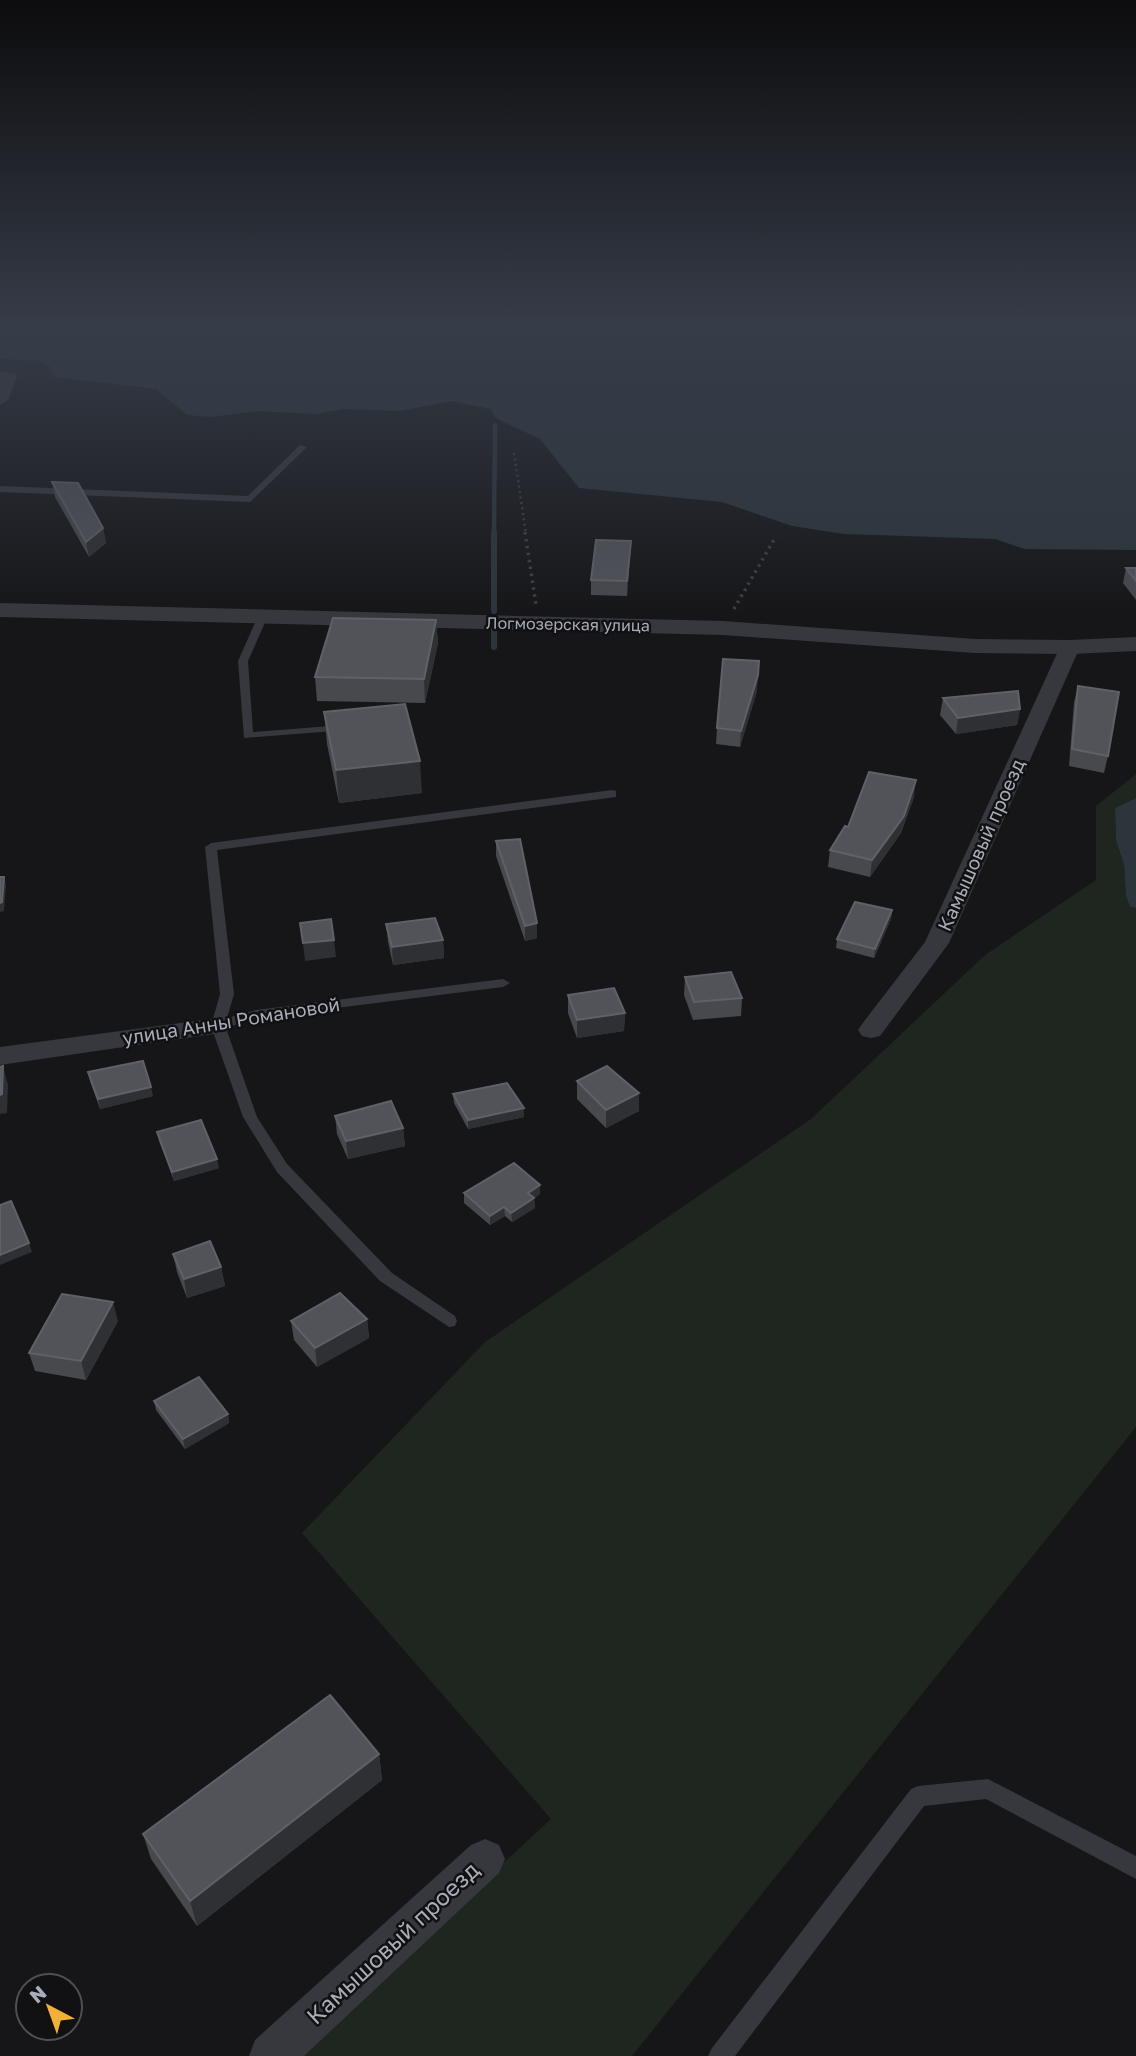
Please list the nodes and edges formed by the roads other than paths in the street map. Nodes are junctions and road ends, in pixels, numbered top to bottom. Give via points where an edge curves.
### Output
1 (303, 447) dead end
2 (0, 489) edge
3 (0, 610) edge
4 (263, 616) junction
5 (1136, 644) edge
6 (1070, 647) junction
7 (352, 727) edge
8 (612, 794) dead end
9 (503, 983) dead end
10 (218, 1026) junction
11 (871, 1030) dead end
12 (0, 1056) edge
13 (449, 1321) dead end
14 (485, 1859) dead end
15 (1136, 1868) edge
16 (271, 2056) edge
17 (720, 2056) edge

1 - 2 lane via 250,499
3 - 4 street, Логмозерская улица
4 - 6 street, Логмозерская улица via 723,628 975,646
4 - 7 lane via 243,661 248,736
5 - 6 street, Логмозерская улица
6 - 11 street, Камышовый проезд via 937,943
8 - 10 lane via 211,846 228,994
9 - 10 lane, улица Анны Романовой via 256,1014
10 - 12 street, улица Анны Романовой
10 - 13 lane via 250,1117 282,1168 386,1277
14 - 16 street, Камышовый проезд
15 - 17 lane via 988,1789 918,1796

